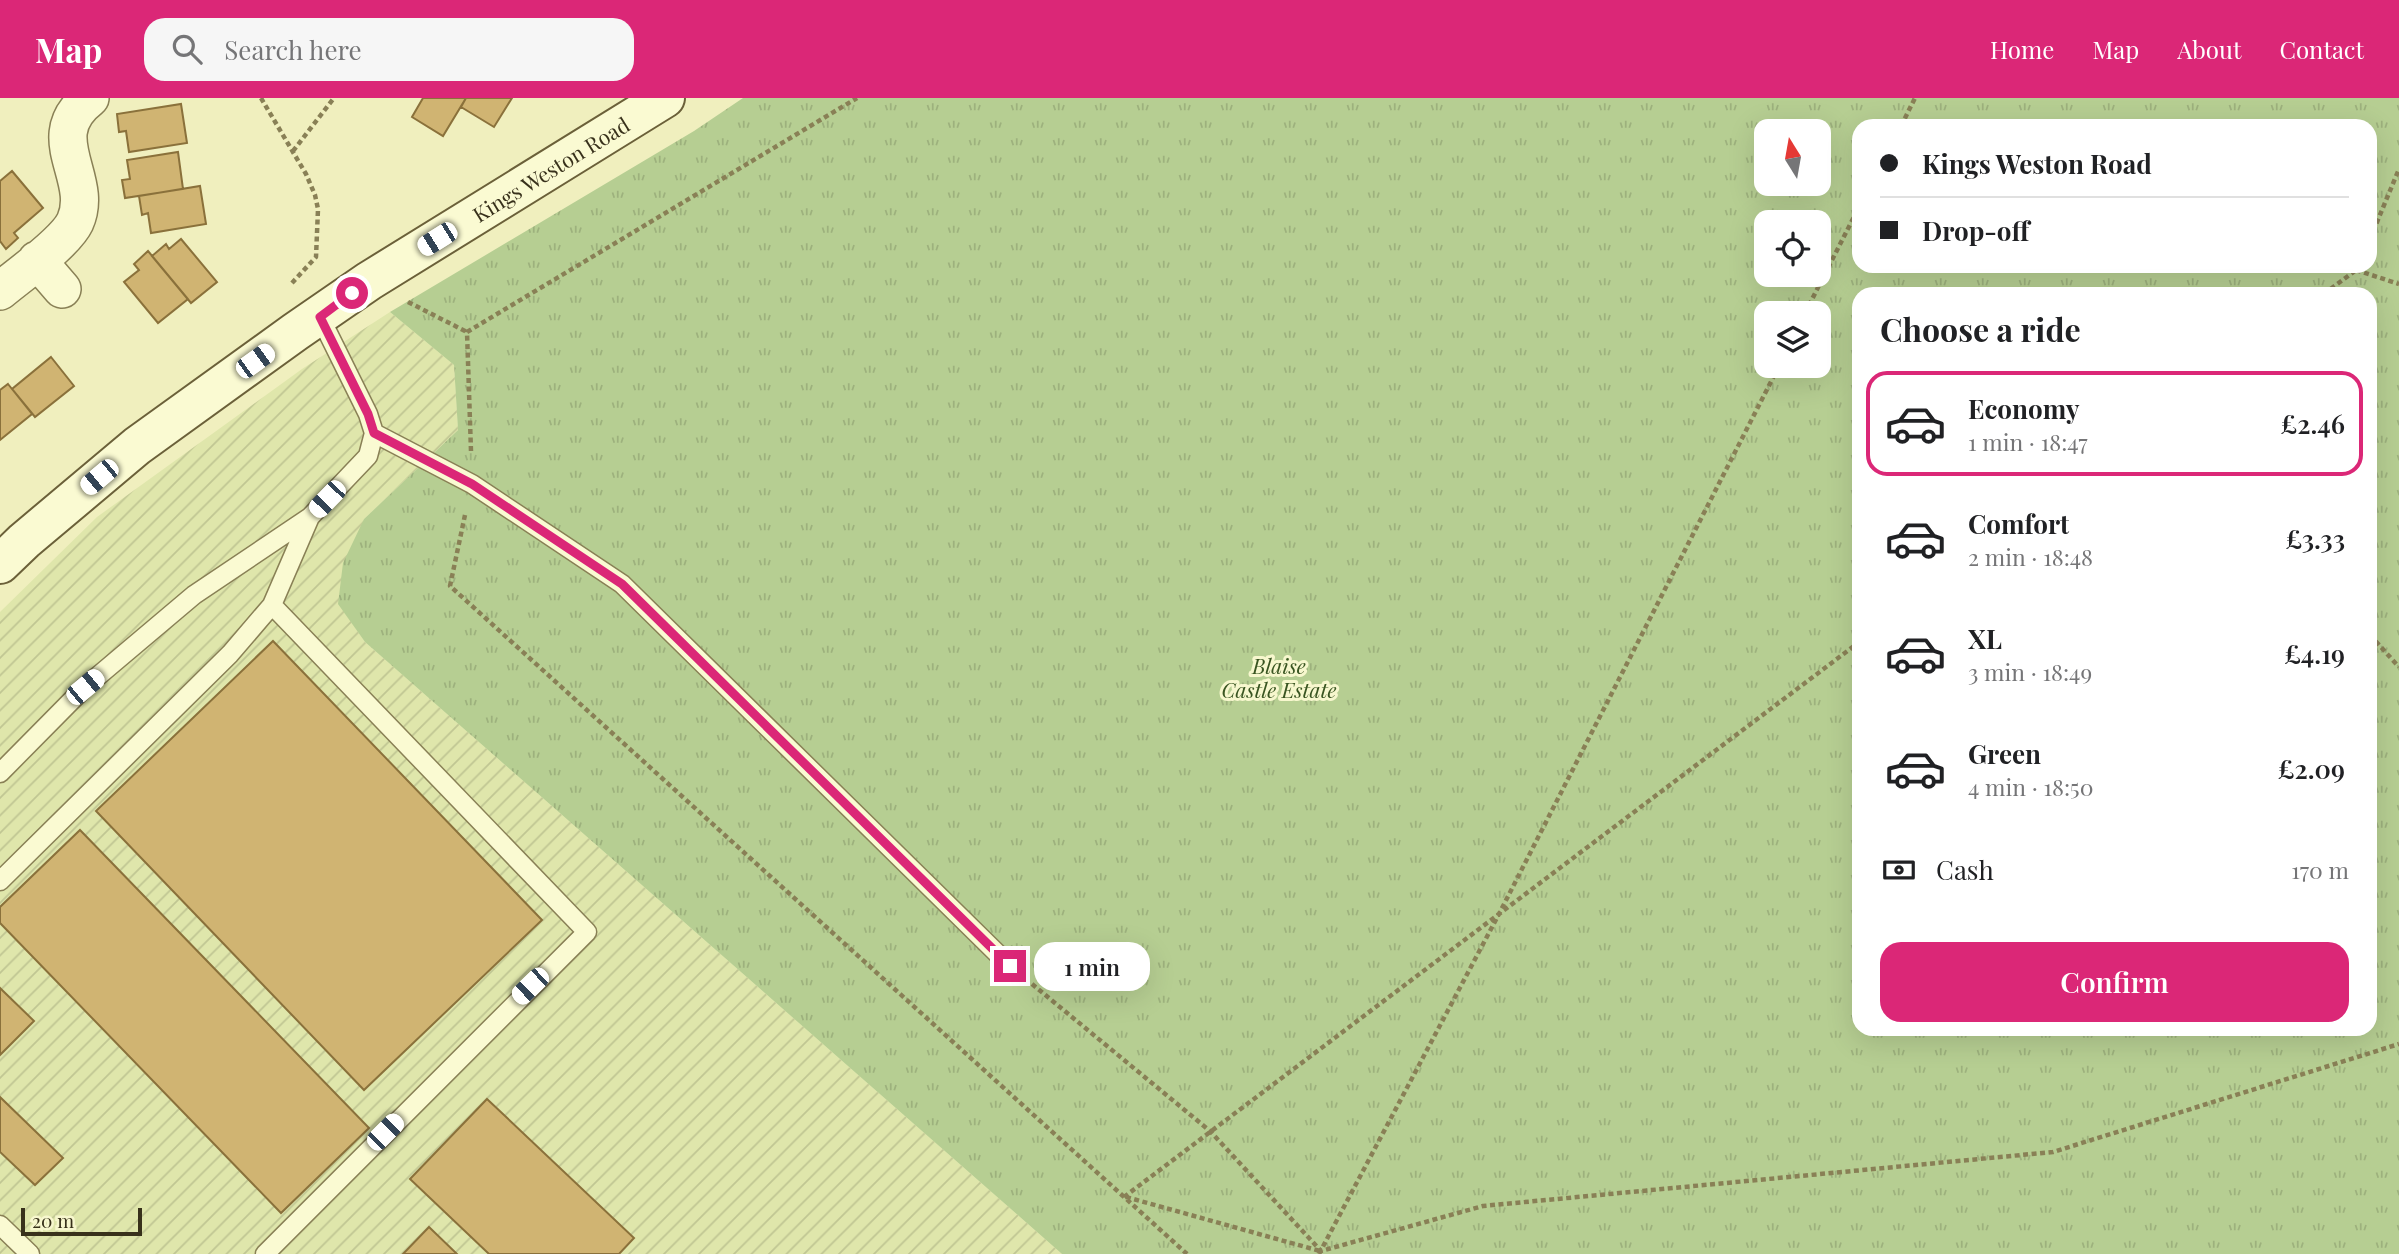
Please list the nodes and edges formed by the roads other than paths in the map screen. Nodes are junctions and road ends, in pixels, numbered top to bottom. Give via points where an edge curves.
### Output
1 (90, 98) edge
2 (665, 98) edge
3 (37, 260) junction
4 (62, 289) dead end
5 (0, 291) edge
6 (320, 317) junction
7 (374, 433) junction
8 (310, 517) junction
9 (0, 564) edge
10 (272, 605) junction
11 (0, 773) edge
12 (0, 881) edge
13 (1010, 966) road end
14 (0, 1225) edge
15 (30, 1254) edge
16 (265, 1254) edge

1 - 3 street via 68,130 68,152 80,199 75,221
2 - 6 main road, Kings Weston Road via 369,281
3 - 4 street
3 - 5 street
6 - 7 lane
6 - 9 main road, Kings Weston Road via 137,446
7 - 8 lane via 369,456
7 - 13 lane via 472,484 622,584
8 - 10 lane
8 - 11 lane via 194,595 85,687
10 - 12 lane via 230,654
10 - 16 lane via 587,932
14 - 15 lane

